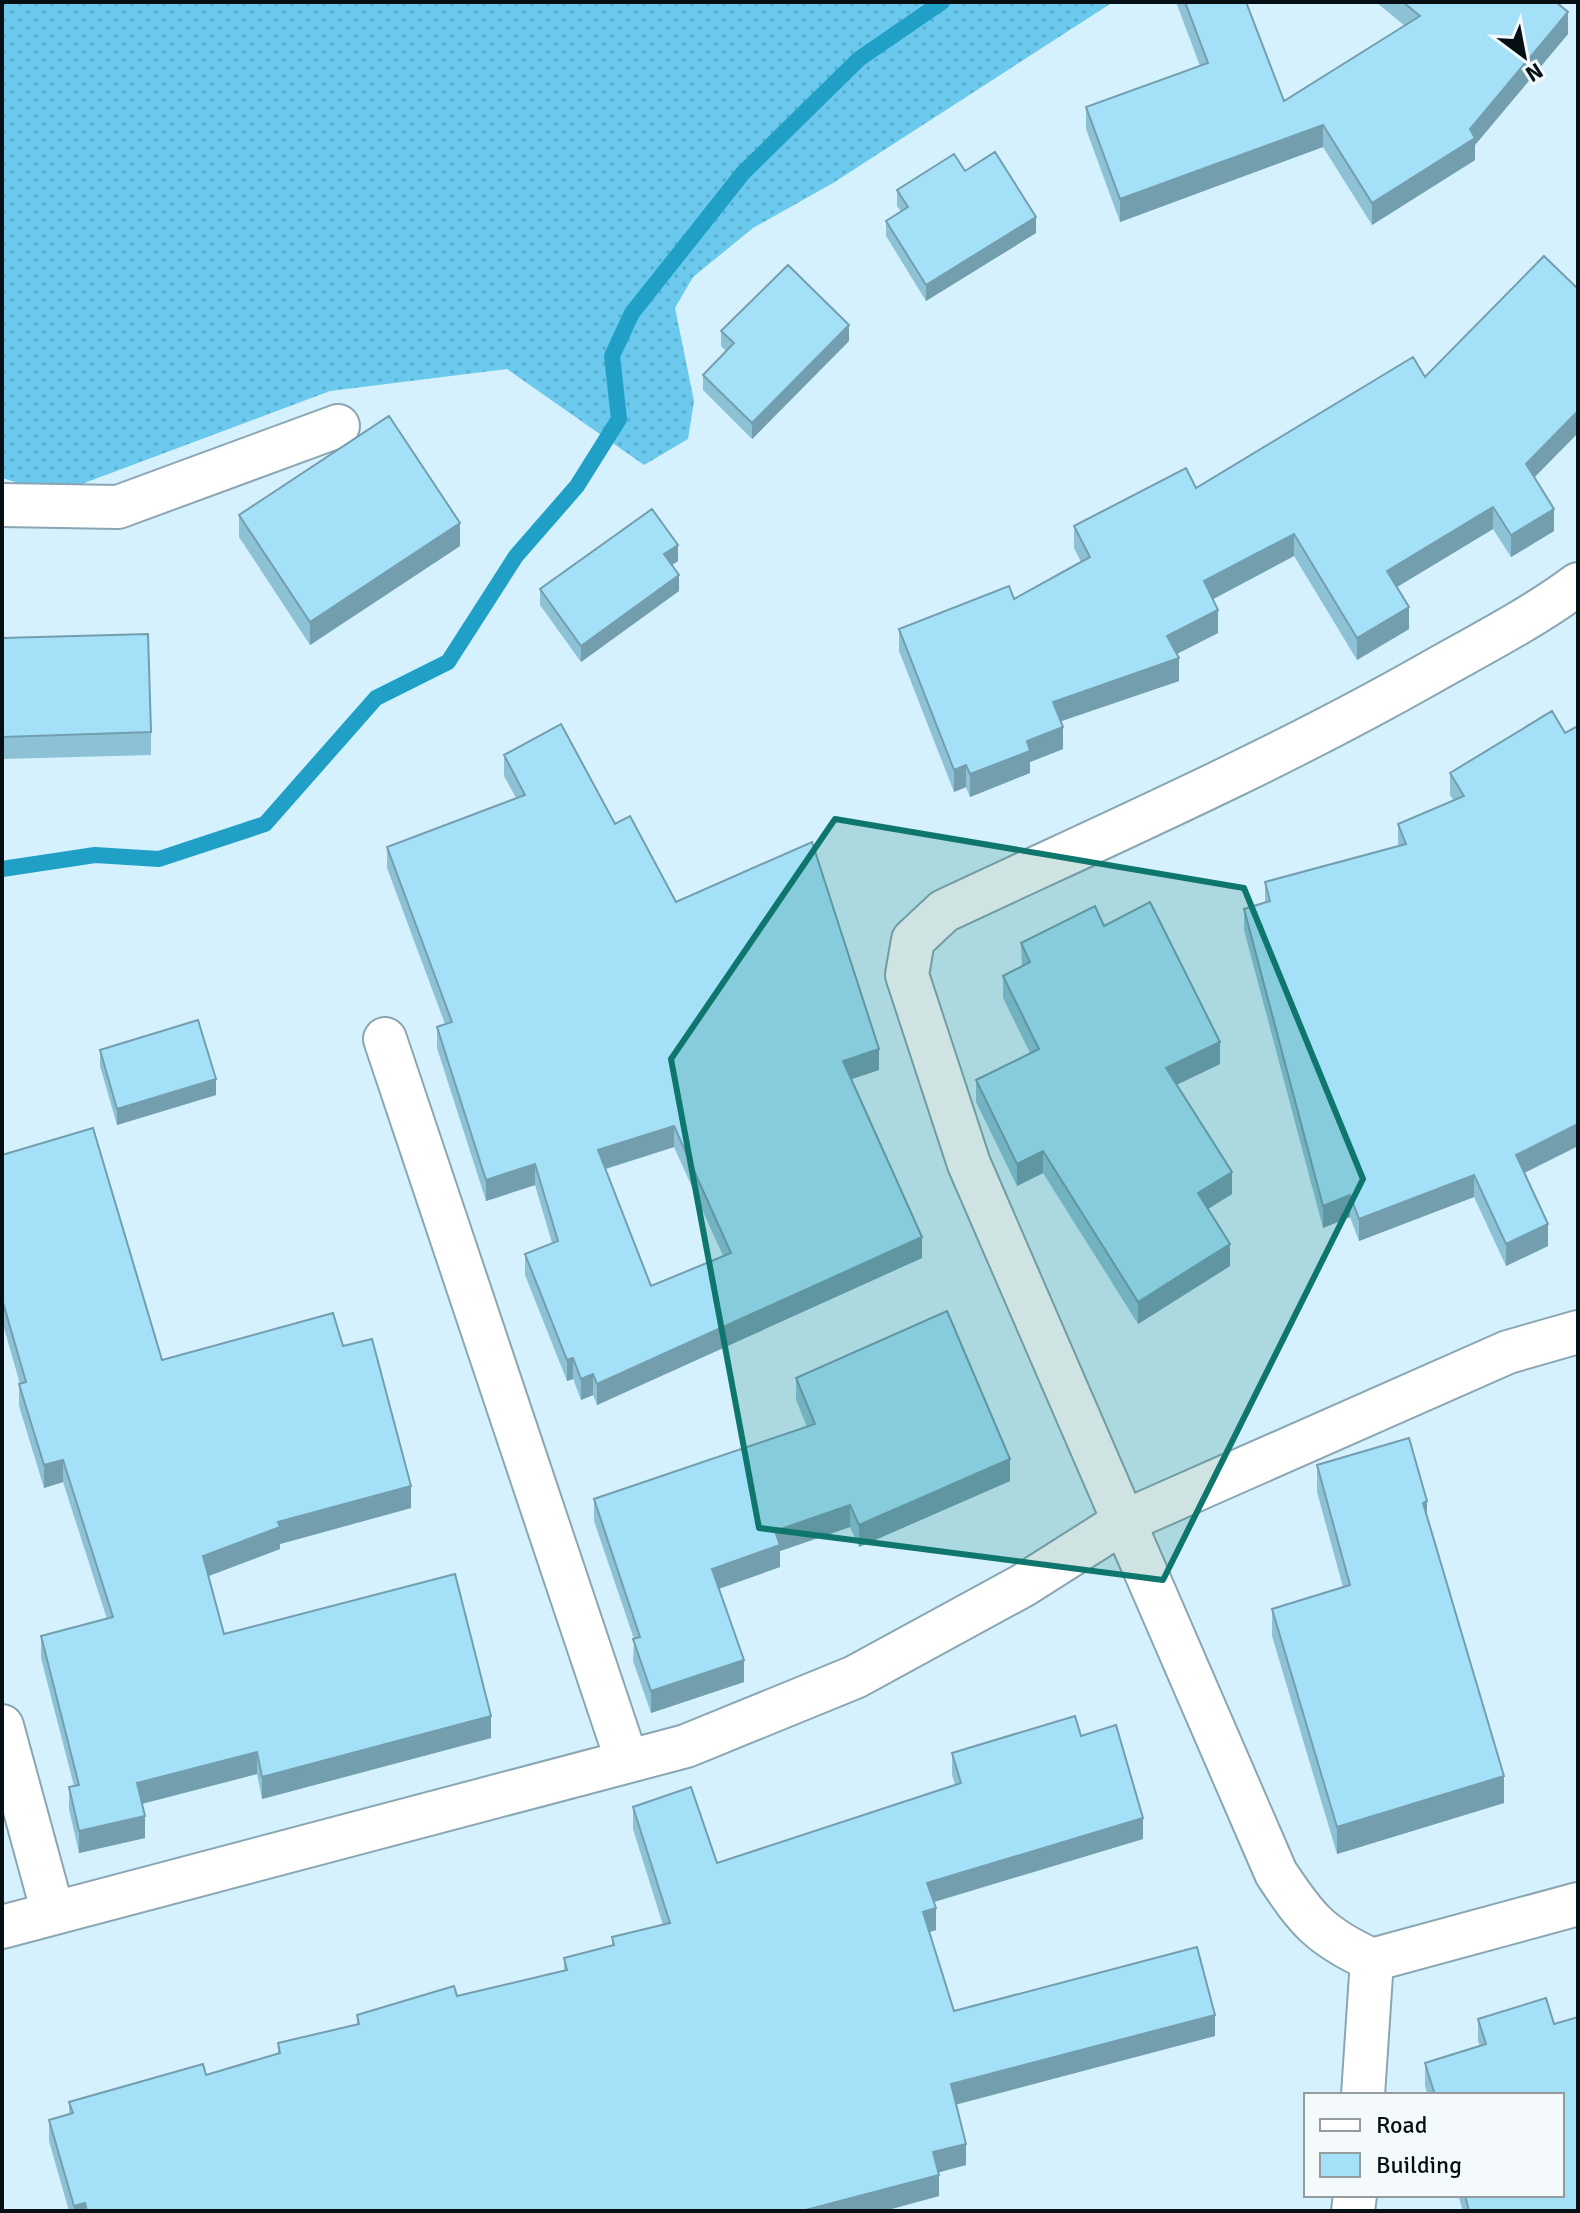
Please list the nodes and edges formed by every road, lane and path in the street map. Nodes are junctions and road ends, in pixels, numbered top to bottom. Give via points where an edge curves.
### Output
1 (338, 426) dead end
2 (2, 505) edge
3 (1578, 584) edge
4 (385, 1039) dead end
5 (1578, 1332) edge
6 (1123, 1522) junction
7 (2, 1726) edge
8 (627, 1761) junction
9 (1578, 1904) edge
10 (53, 1913) junction
11 (2, 1927) edge
12 (1372, 1960) junction
13 (1363, 2093) edge

1 - 2 street via 118,507
3 - 6 street via 1375,704 944,911 913,940 907,975 969,1164
4 - 8 street
5 - 6 street via 1508,1352
6 - 8 street via 1022,1586 855,1677 686,1746
6 - 12 street via 1276,1873 1307,1919 1338,1944
7 - 10 street
8 - 10 street
9 - 12 street
10 - 11 street
12 - 13 street

